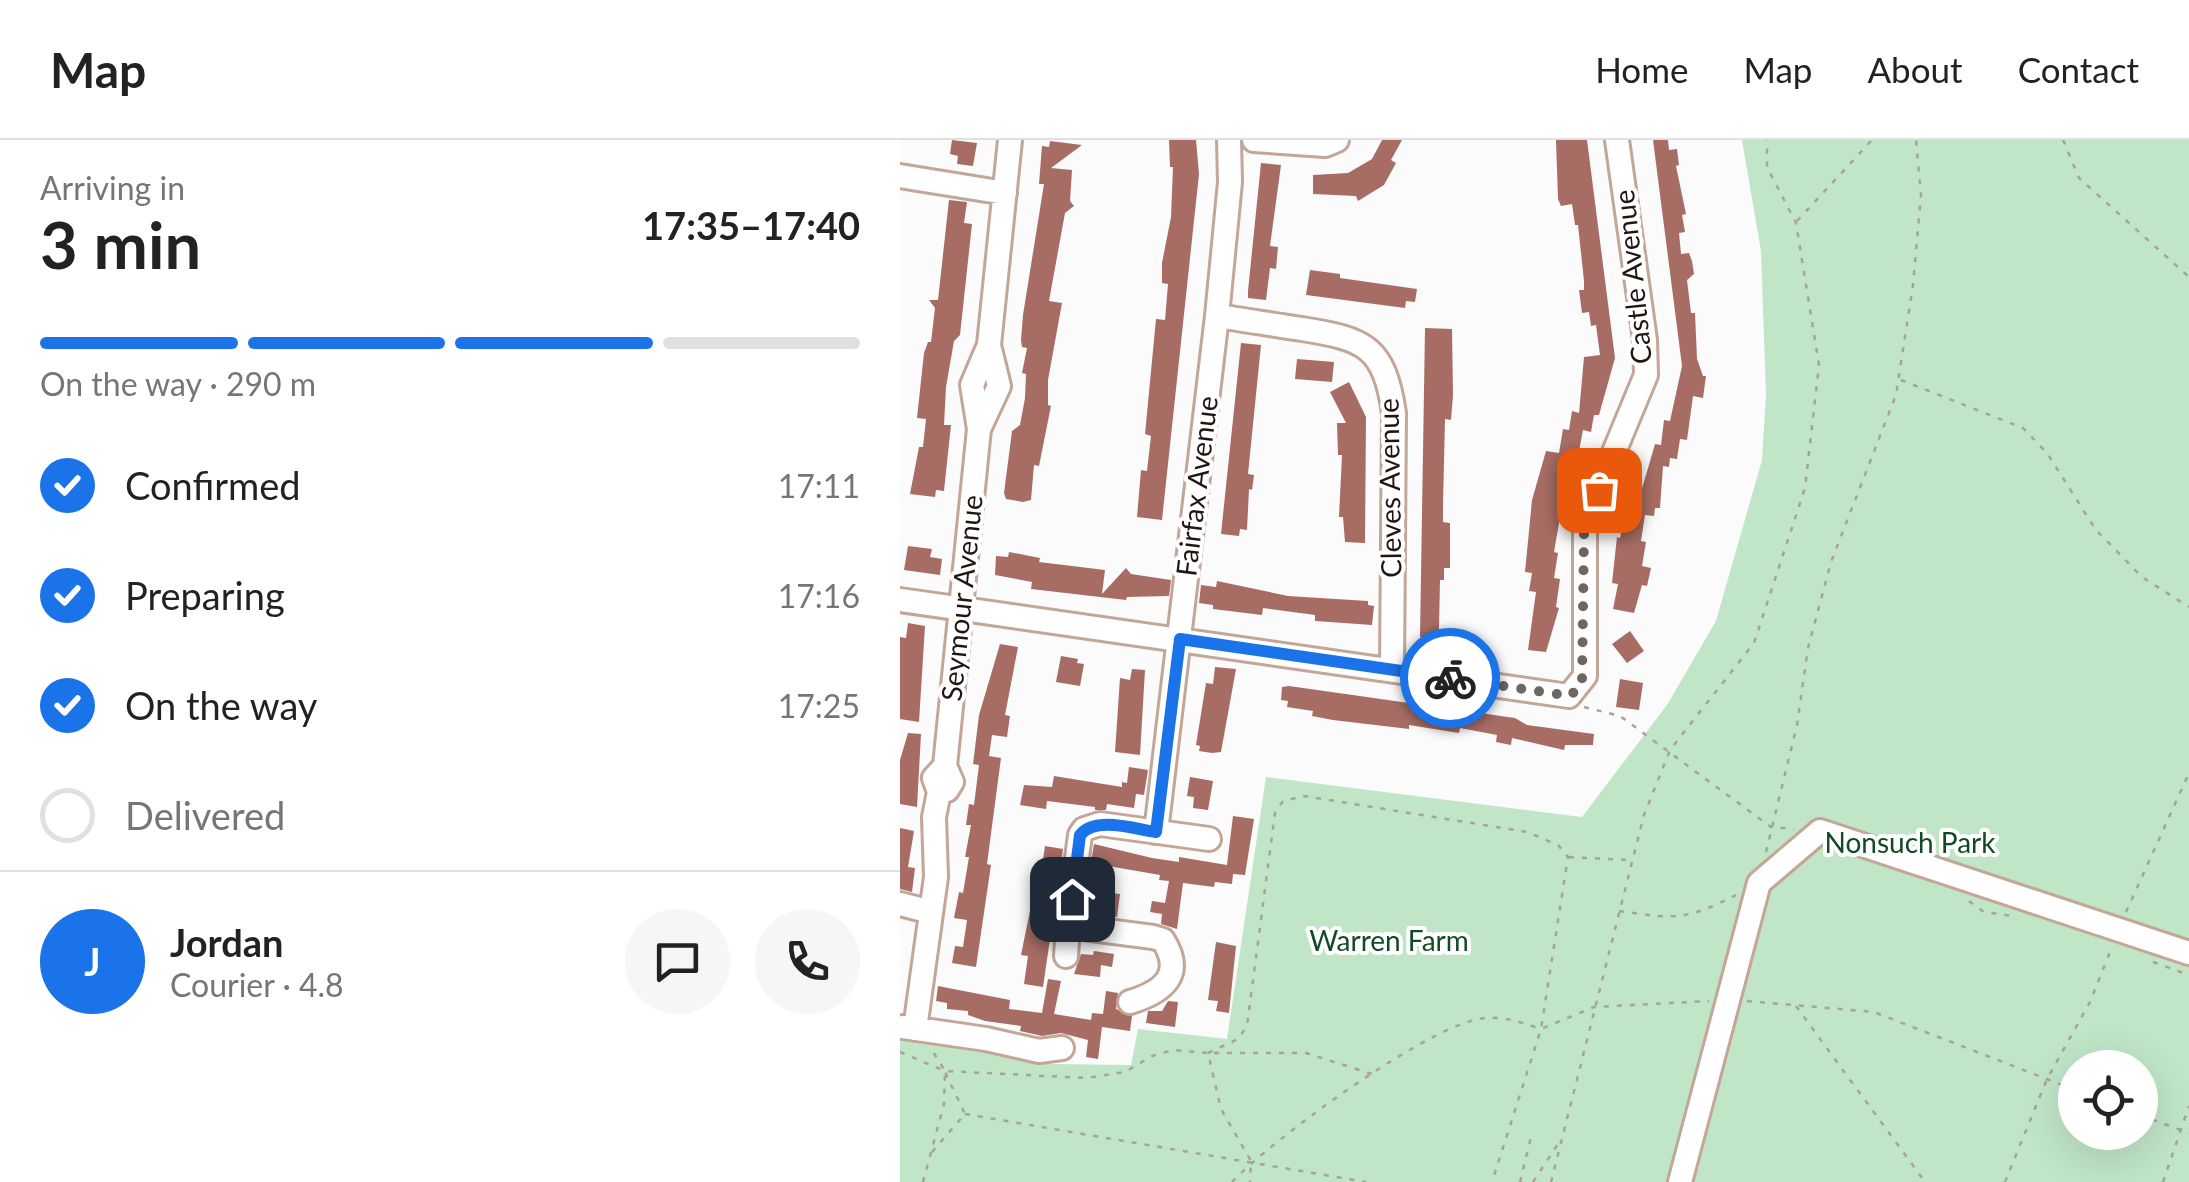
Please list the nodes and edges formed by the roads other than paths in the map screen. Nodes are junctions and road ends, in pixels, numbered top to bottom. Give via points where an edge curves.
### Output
1 (1010, 140) edge
2 (1229, 140) edge
3 (1254, 140) edge
4 (1337, 140) edge
5 (1617, 140) edge
6 (900, 176) edge
7 (1005, 193) junction
8 (1217, 316) junction
9 (900, 600) edge
10 (960, 609) junction
11 (1180, 639) junction
12 (1392, 669) junction
13 (1156, 832) junction
14 (1209, 840) dead end
15 (900, 904) edge
16 (931, 912) junction
17 (1068, 926) junction
18 (2189, 954) edge
19 (1066, 956) dead end
20 (1130, 1002) dead end
21 (908, 1028) edge
22 (1062, 1048) dead end
23 (1680, 1182) edge

1 - 7 street, Seymour Avenue
2 - 8 street, Fairfax Avenue
3 - 4 street
5 - 12 street, Castle Avenue via 1646,375 1586,522 1585,676 1570,696
6 - 7 street
7 - 10 street, Seymour Avenue via 990,345 998,386 979,429
8 - 11 street, Fairfax Avenue
8 - 12 street, Cleves Avenue via 1350,337 1384,372 1394,413
9 - 10 street
10 - 11 street
10 - 16 street, Seymour Avenue via 945,766 952,782 939,792 934,817
11 - 12 street
11 - 13 street, Fairfax Avenue
13 - 14 street
13 - 17 street via 1100,824 1084,829
15 - 16 street
16 - 21 street, Seymour Avenue
17 - 19 street
17 - 20 street via 1163,940 1174,966 1167,982
18 - 23 street via 1820,831 1759,882
21 - 22 street via 1038,1052

